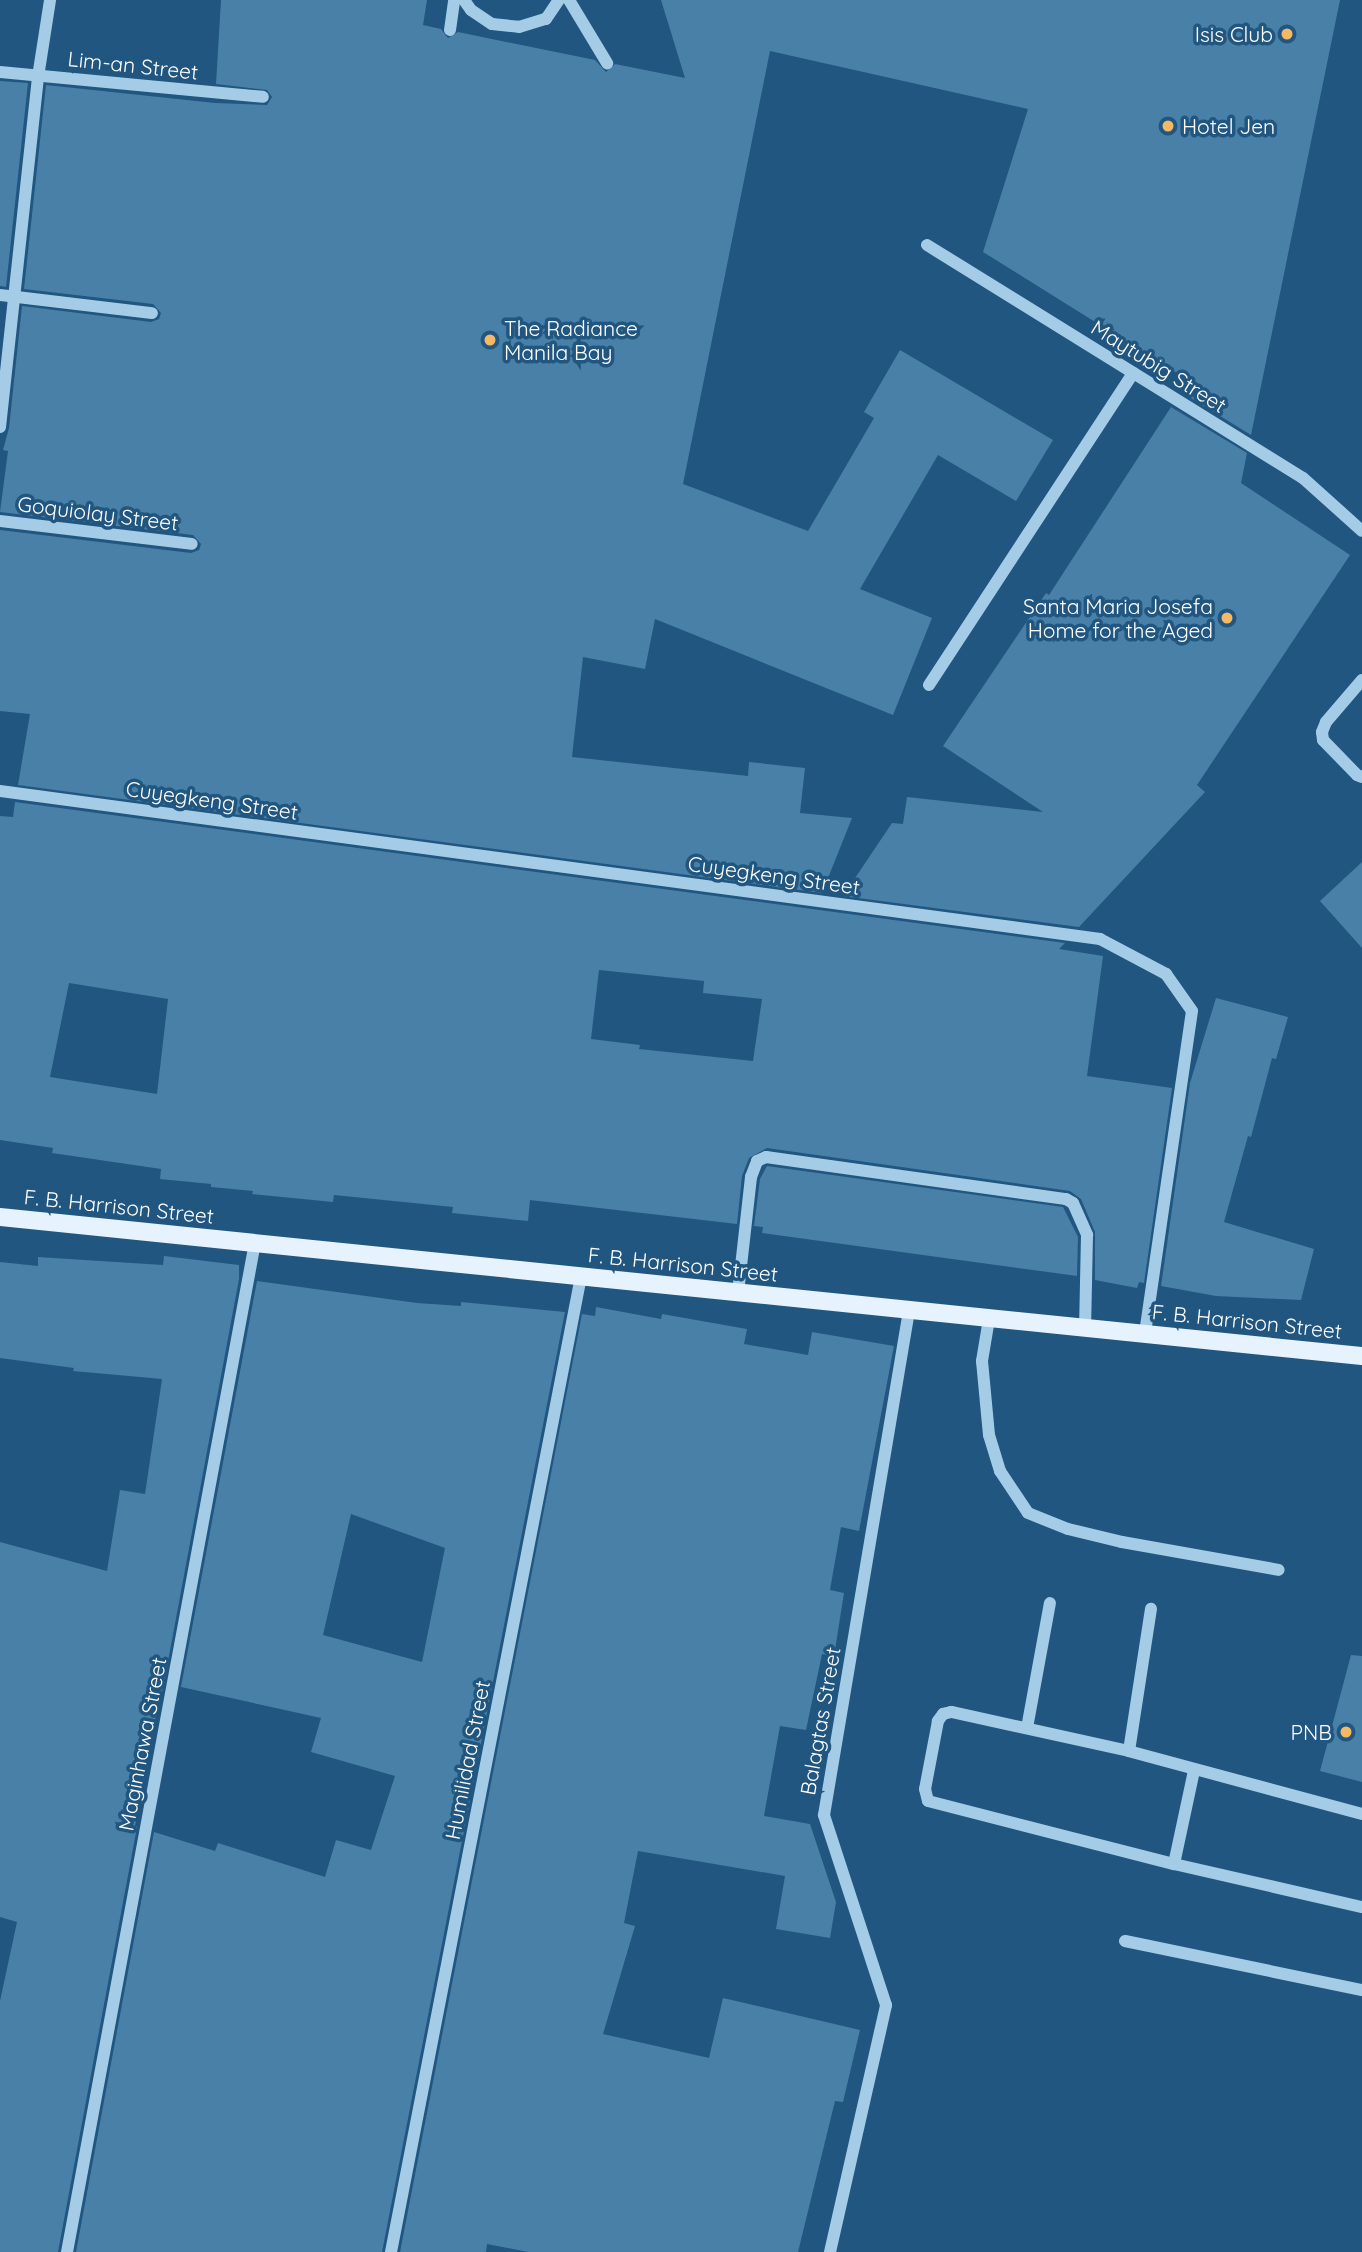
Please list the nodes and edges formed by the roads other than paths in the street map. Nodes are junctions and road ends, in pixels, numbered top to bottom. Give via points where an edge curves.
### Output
1 (50, 0) edge
2 (454, 0) edge
3 (464, 0) edge
4 (559, 0) edge
5 (569, 0) edge
6 (450, 30) dead end
7 (607, 63) dead end
8 (0, 72) edge
9 (38, 77) junction
10 (262, 97) dead end
11 (927, 245) dead end
12 (0, 295) edge
13 (15, 297) junction
14 (152, 313) dead end
15 (1133, 373) junction
16 (0, 427) edge
17 (0, 521) edge
18 (1362, 531) edge
19 (192, 544) dead end
20 (1362, 680) edge
21 (929, 685) dead end
22 (1362, 777) edge
23 (0, 791) edge
24 (0, 1217) edge
25 (255, 1242) junction
26 (581, 1276) junction
27 (738, 1293) junction
28 (909, 1311) junction
29 (989, 1319) junction
30 (1086, 1328) junction
31 (1145, 1334) junction
32 (1362, 1356) edge
33 (1279, 1570) dead end
34 (1050, 1603) dead end
35 (1151, 1609) dead end
36 (1027, 1728) junction
37 (1129, 1751) junction
38 (1194, 1771) junction
39 (1362, 1814) edge
40 (1174, 1864) junction
41 (1362, 1907) edge
42 (1125, 1941) dead end
43 (1362, 1990) edge
44 (67, 2252) edge
45 (391, 2252) edge
46 (830, 2252) edge

1 - 9 street
2 - 6 street
3 - 4 street via 492,24 519,27 546,19
5 - 7 street
8 - 9 street, Lim-an Street
9 - 10 street, Lim-an Street
9 - 13 street
11 - 15 street, Maytubig Street
12 - 13 street
13 - 14 street
13 - 16 street
15 - 18 street, Maytubig Street via 1303,478
15 - 21 street
17 - 19 street, Goquiolay Street
20 - 22 street via 1322,732 1323,740
23 - 31 street, Cuyegkeng Street via 1100,939 1166,974 1192,1011
24 - 25 main road, F. B. Harrison Street
25 - 26 main road, F. B. Harrison Street
25 - 44 street, Maginhawa Street
26 - 27 main road, F. B. Harrison Street
26 - 45 street, Humilidad Street
27 - 28 main road, F. B. Harrison Street
27 - 30 street via 751,1177 757,1161 766,1157 1066,1199 1073,1203 1087,1235
28 - 29 main road, F. B. Harrison Street
28 - 46 street, Balagtas Street via 824,1815 886,2005
29 - 30 main road, F. B. Harrison Street
29 - 33 street via 982,1361 989,1435 1000,1471 1028,1513 1122,1542
30 - 31 main road, F. B. Harrison Street
31 - 32 main road, F. B. Harrison Street
34 - 36 street
35 - 37 street
36 - 37 street
36 - 40 street via 943,1714 925,1789 928,1801
37 - 38 street
38 - 39 street
38 - 40 street
40 - 41 street
42 - 43 street

